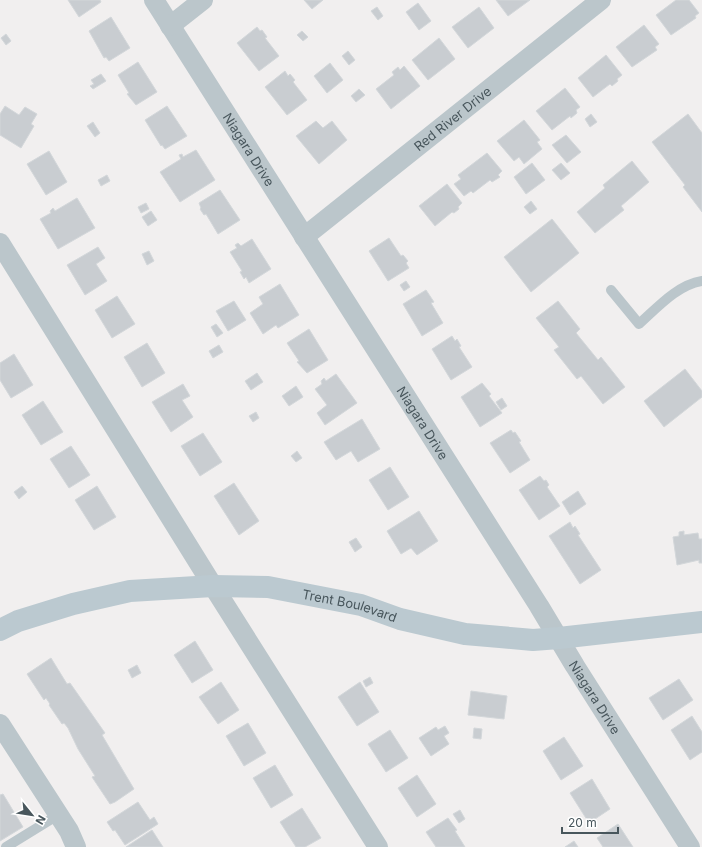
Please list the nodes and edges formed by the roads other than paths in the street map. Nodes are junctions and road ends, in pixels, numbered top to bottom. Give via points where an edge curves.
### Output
1 (154, 0) edge
2 (203, 0) edge
3 (602, 0) edge
4 (170, 26) junction
5 (304, 237) junction
6 (0, 242) edge
7 (702, 281) edge
8 (611, 290) dead end
9 (213, 586) junction
10 (702, 622) edge
11 (0, 630) edge
12 (559, 638) junction
13 (0, 724) edge
14 (58, 815) junction
15 (6, 847) edge
16 (76, 847) edge
17 (378, 847) edge
18 (690, 847) edge

1 - 4 street, Niagara Drive
2 - 4 street
3 - 5 street, Red River Drive
4 - 5 street, Niagara Drive
5 - 12 street, Niagara Drive
6 - 9 street
7 - 8 lane via 693,282 677,292 639,324
9 - 11 street, Trent Boulevard via 130,591 73,604 18,621
9 - 12 street, Trent Boulevard via 268,587 361,605 400,619 465,634 533,640
9 - 17 street
10 - 12 street, Trent Boulevard
12 - 18 street, Niagara Drive via 574,666
13 - 14 street
14 - 15 lane
14 - 16 street

